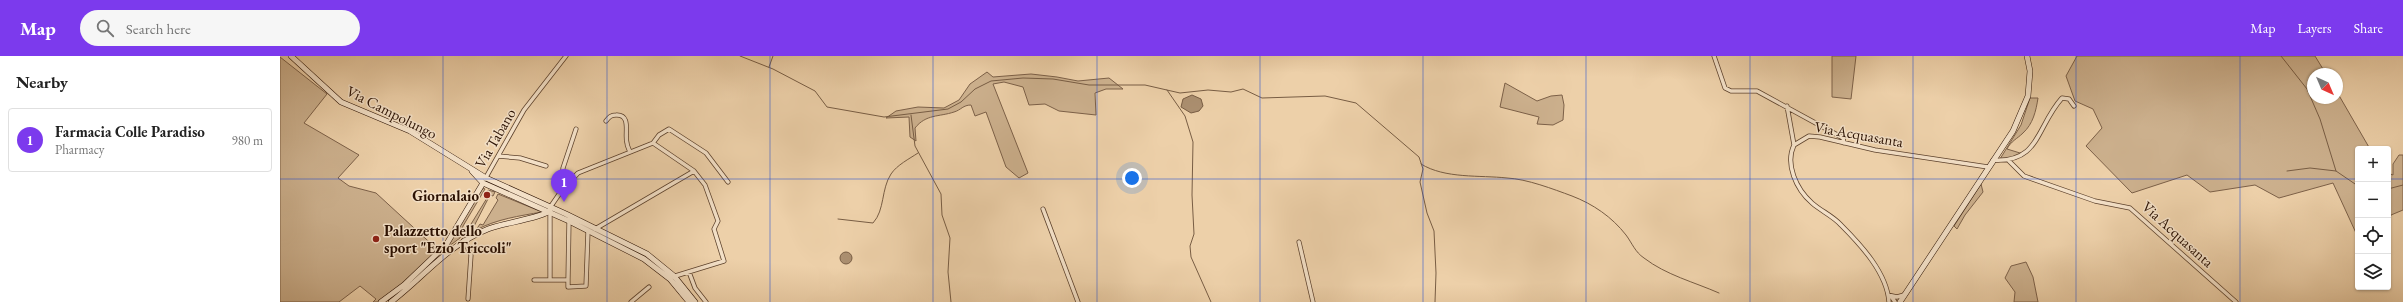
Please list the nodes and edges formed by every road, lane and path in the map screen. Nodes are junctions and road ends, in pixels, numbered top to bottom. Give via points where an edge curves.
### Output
1 (291, 56) edge
2 (566, 56) edge
3 (1714, 56) edge
4 (2027, 56) edge
5 (1787, 106) junction
6 (2074, 106) dead end
7 (606, 121) dead end
8 (576, 129) dead end
9 (653, 143) junction
10 (1844, 143) junction
11 (1794, 145) junction
12 (630, 152) junction
13 (498, 156) junction
14 (1993, 160) junction
15 (2009, 161) junction
16 (546, 166) dead end
17 (1988, 167) junction
18 (694, 172) junction
19 (484, 180) junction
20 (728, 182) dead end
21 (562, 190) junction
22 (551, 206) junction
23 (1043, 209) dead end
24 (550, 212) junction
25 (568, 220) junction
26 (592, 230) junction
27 (464, 240) junction
28 (1298, 242) dead end
29 (689, 272) junction
30 (672, 278) junction
31 (534, 280) dead end
32 (550, 280) junction
33 (568, 280) junction
34 (649, 287) dead end
35 (1889, 295) junction
36 (1904, 295) junction
37 (468, 299) dead end
38 (382, 302) edge
39 (391, 302) edge
40 (631, 302) edge
41 (689, 302) edge
42 (695, 302) edge
43 (706, 302) edge
44 (1078, 302) edge
45 (1313, 302) edge
46 (1889, 302) edge
47 (1895, 302) edge
48 (1900, 302) edge
49 (2236, 302) edge

1 - 19 street, Via Campolungo via 341,102 410,131
2 - 13 street, Via Tabano via 524,110
3 - 5 street via 1725,88 1731,92 1757,91
4 - 14 street via 2030,71 2028,96 2013,131
5 - 10 street via 1843,138
5 - 11 street
6 - 15 street via 2069,99 2062,98 2032,146 2026,153
7 - 12 street via 615,114 625,120 626,142
8 - 21 street via 563,168
9 - 12 street
9 - 18 street
9 - 20 street via 659,135 669,129 706,153
10 - 11 street, Via Acquasanta via 1809,136
10 - 17 street, Via Acquasanta
11 - 35 street, Via Acquasanta via 1790,162 1804,195 1841,224 1875,266
12 - 21 street via 578,173
13 - 16 street via 520,158
13 - 19 street, Via Tabano
14 - 15 street
14 - 17 street
15 - 49 street, Via Acquasanta via 2024,176 2095,201 2130,208
17 - 36 street
18 - 26 street
18 - 29 street via 705,186 718,220 714,229 724,261
19 - 22 street
19 - 24 street
19 - 38 street, Via Tabano via 446,244 404,285
21 - 22 street
22 - 24 street
22 - 26 street
23 - 44 street
24 - 25 street
24 - 27 street via 542,216 502,223
24 - 32 street
25 - 26 street
25 - 33 street
26 - 30 street via 647,254
26 - 33 street via 586,286 568,288
27 - 37 street via 471,255
27 - 39 street via 442,256
28 - 45 street
29 - 30 street
29 - 43 street via 695,288
30 - 41 street
30 - 42 street
31 - 32 street
32 - 33 street
34 - 40 street
35 - 36 street
35 - 46 street, Via Acquasanta
35 - 47 street, Via Acquasanta
36 - 48 street

